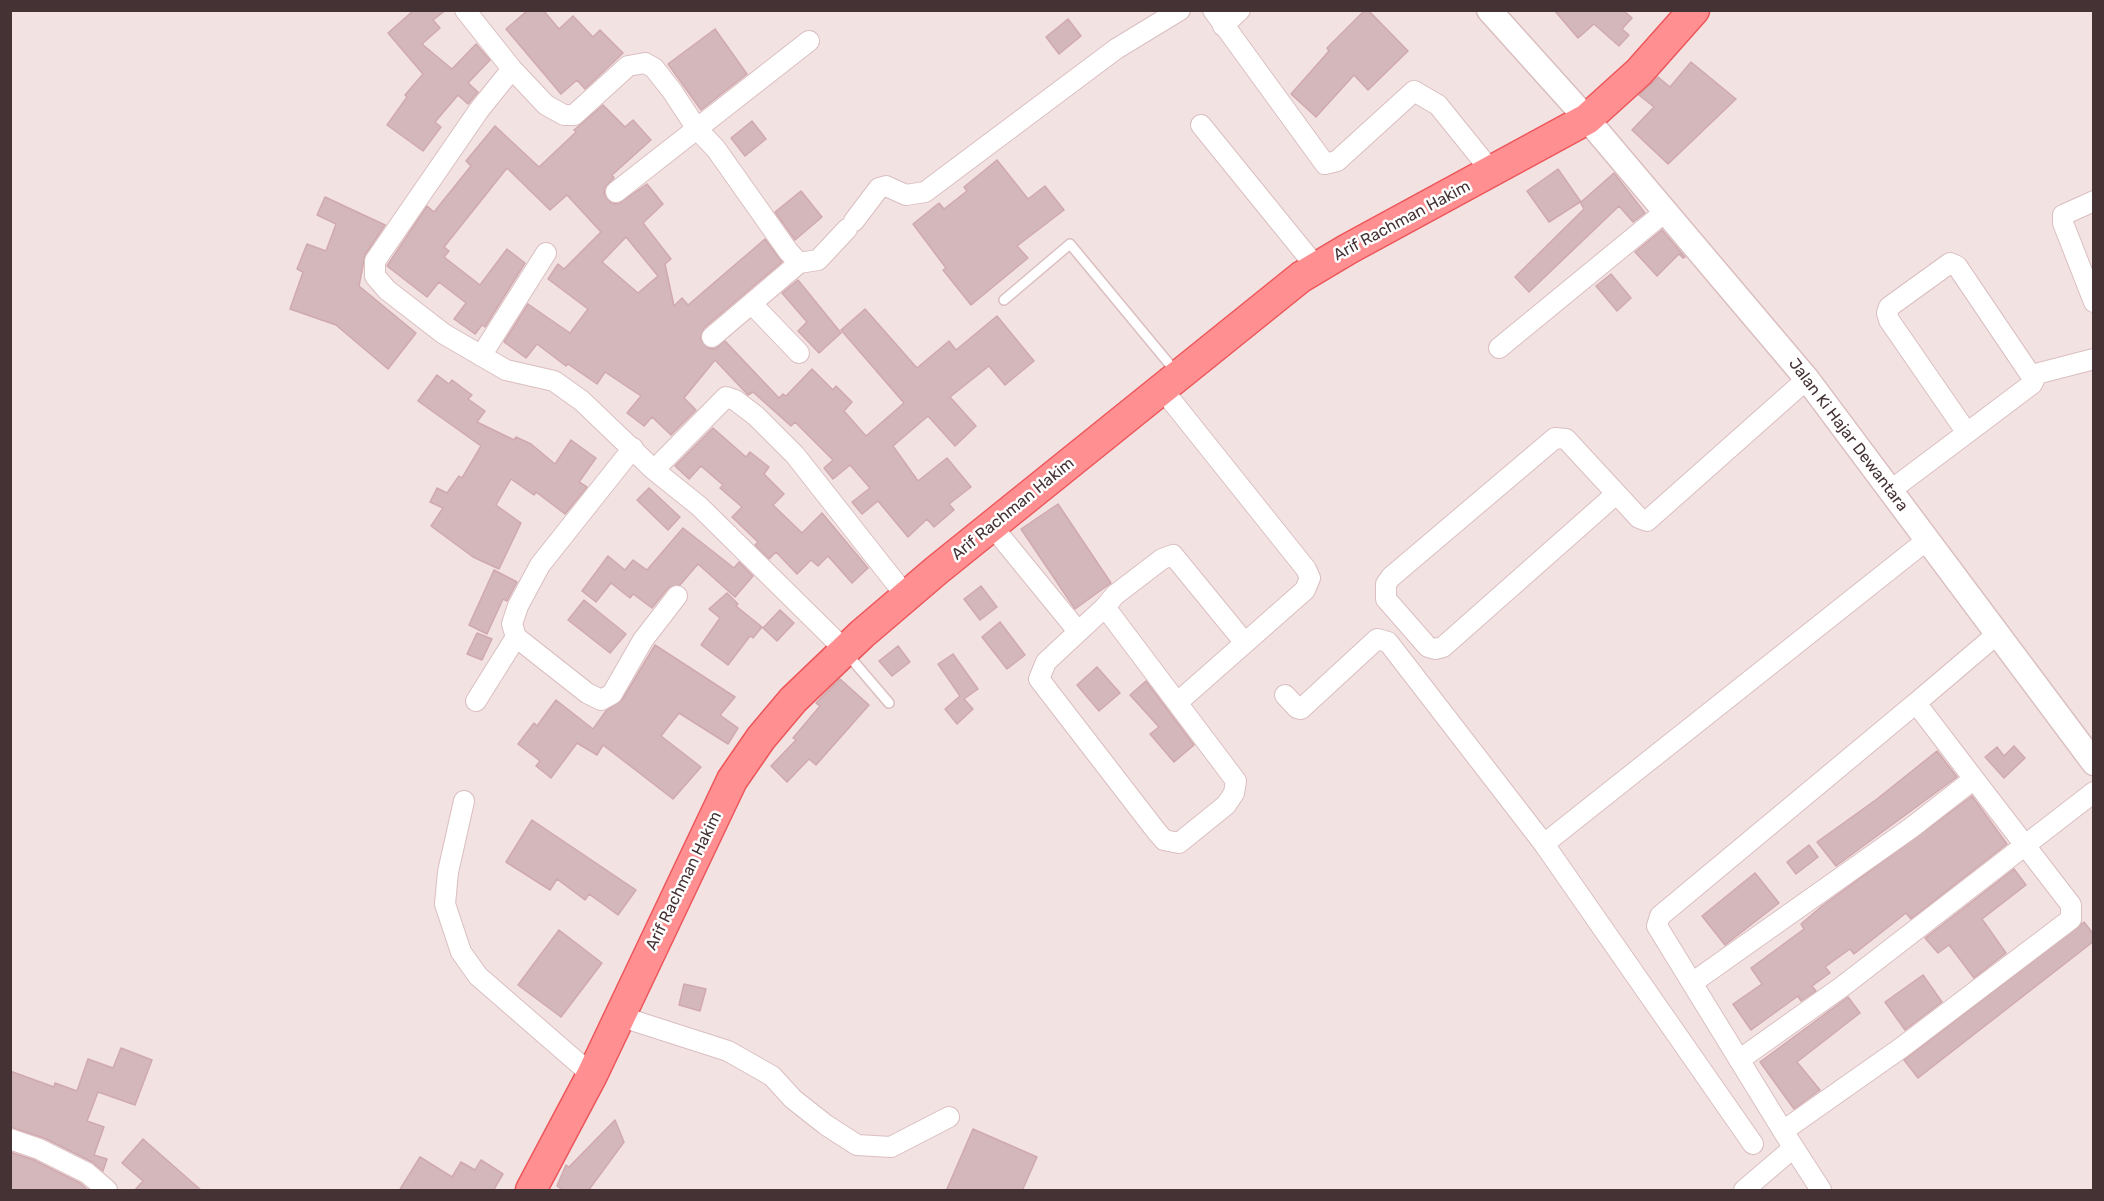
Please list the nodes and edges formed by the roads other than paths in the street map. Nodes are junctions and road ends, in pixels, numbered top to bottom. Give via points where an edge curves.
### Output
1 (465, 10) edge
2 (1180, 10) edge
3 (1240, 10) edge
4 (1489, 10) edge
5 (1694, 10) edge
6 (1218, 18) edge
7 (809, 41) dead end
8 (512, 69) junction
9 (1587, 119) junction
10 (1201, 125) dead end
11 (697, 129) junction
12 (1491, 172) junction
13 (616, 192) dead end
14 (2094, 201) edge
15 (1666, 211) junction
16 (546, 253) dead end
17 (800, 263) junction
18 (1317, 268) junction
19 (1004, 300) dead end
20 (2094, 302) edge
21 (752, 304) junction
22 (712, 337) dead end
23 (1499, 348) dead end
24 (799, 352) dead end
25 (481, 356) junction
26 (2094, 358) edge
27 (2032, 375) junction
28 (1807, 379) junction
29 (1171, 383) junction
30 (1967, 433) junction
31 (633, 448) junction
32 (654, 470) junction
33 (1891, 490) junction
34 (1616, 494) junction
35 (992, 526) junction
36 (1927, 540) junction
37 (677, 596) dead end
38 (906, 596) junction
39 (1105, 607) junction
40 (1077, 630) junction
41 (1996, 635) junction
42 (516, 637) junction
43 (1245, 643) junction
44 (844, 650) junction
45 (1285, 694) dead end
46 (476, 700) dead end
47 (1178, 702) junction
48 (889, 703) dead end
49 (1916, 703) junction
50 (2094, 762) edge
51 (1974, 778) junction
52 (2094, 792) edge
53 (464, 801) dead end
54 (1544, 844) junction
55 (2026, 844) junction
56 (1692, 983) junction
57 (619, 1016) junction
58 (1739, 1060) junction
59 (592, 1075) junction
60 (949, 1117) dead end
61 (10, 1139) edge
62 (1788, 1140) junction
63 (1753, 1144) dead end
64 (107, 1191) edge
65 (531, 1191) edge
66 (1744, 1191) edge
67 (1821, 1191) edge

1 - 8 street
2 - 17 street via 1116,49 925,192 906,195 886,186 879,188 818,260
3 - 6 street
4 - 9 street, Jalan Ki Hajar Dewantara
5 - 9 main road, Arif Rachman Hakim via 1639,72
6 - 12 street via 1325,164 1337,161 1414,91 1438,105
7 - 11 street
8 - 11 street via 546,105 564,115 573,115 628,66 645,63 662,78
8 - 25 street via 479,110 375,261 375,276 387,290 444,334
9 - 12 main road, Arif Rachman Hakim
9 - 15 street, Jalan Ki Hajar Dewantara
10 - 18 street
11 - 13 street
11 - 17 street
12 - 18 main road, Arif Rachman Hakim
14 - 20 street via 2063,215 2063,224
15 - 23 street
15 - 28 street, Jalan Ki Hajar Dewantara
16 - 25 street
17 - 21 street
18 - 29 main road, Arif Rachman Hakim
19 - 29 lane via 1070,244
21 - 22 street
21 - 24 street
25 - 31 street via 506,370 554,381
26 - 27 street
27 - 30 street via 2032,384
27 - 30 street via 1957,266 1950,263 1889,308 1888,320
28 - 33 street, Jalan Ki Hajar Dewantara
28 - 34 street via 1647,521 1641,520
29 - 35 main road, Arif Rachman Hakim
29 - 43 street via 1310,578 1305,590
30 - 33 street
31 - 32 street
31 - 42 street via 540,565 518,606 512,624
32 - 38 street via 726,397 735,400 795,455
32 - 44 street via 699,506
33 - 36 street, Jalan Ki Hajar Dewantara
34 - 34 street via 1443,647 1428,647 1386,598 1386,584 1391,577 1555,438 1566,439
35 - 38 main road, Arif Rachman Hakim
35 - 40 street
36 - 41 street, Jalan Ki Hajar Dewantara
36 - 54 street
37 - 42 street via 643,640 612,694 601,700
38 - 44 main road, Arif Rachman Hakim
39 - 40 street
39 - 43 street via 1162,559 1173,555
39 - 47 street
40 - 47 street via 1046,662 1039,679 1157,832 1173,843 1185,841 1226,805 1236,787 1236,781
41 - 49 street
41 - 50 street, Jalan Ki Hajar Dewantara
42 - 46 street
43 - 47 street
44 - 48 lane
44 - 57 main road, Arif Rachman Hakim via 793,700 738,771
45 - 54 street via 1301,709 1377,639 1385,639
49 - 51 street
49 - 56 street via 1660,916 1657,926
51 - 55 street
51 - 56 street via 1911,828
52 - 55 street
53 - 59 street via 445,904 461,951 478,976
54 - 63 street
55 - 58 street via 1843,986
55 - 62 street via 2071,905 2073,914 2067,923 1901,1048
56 - 58 street
57 - 59 main road, Arif Rachman Hakim
57 - 60 street via 728,1051 772,1076 793,1099 857,1145 891,1147
58 - 62 street
59 - 65 main road, Arif Rachman Hakim
61 - 64 street via 87,1173
62 - 66 street
62 - 67 street

